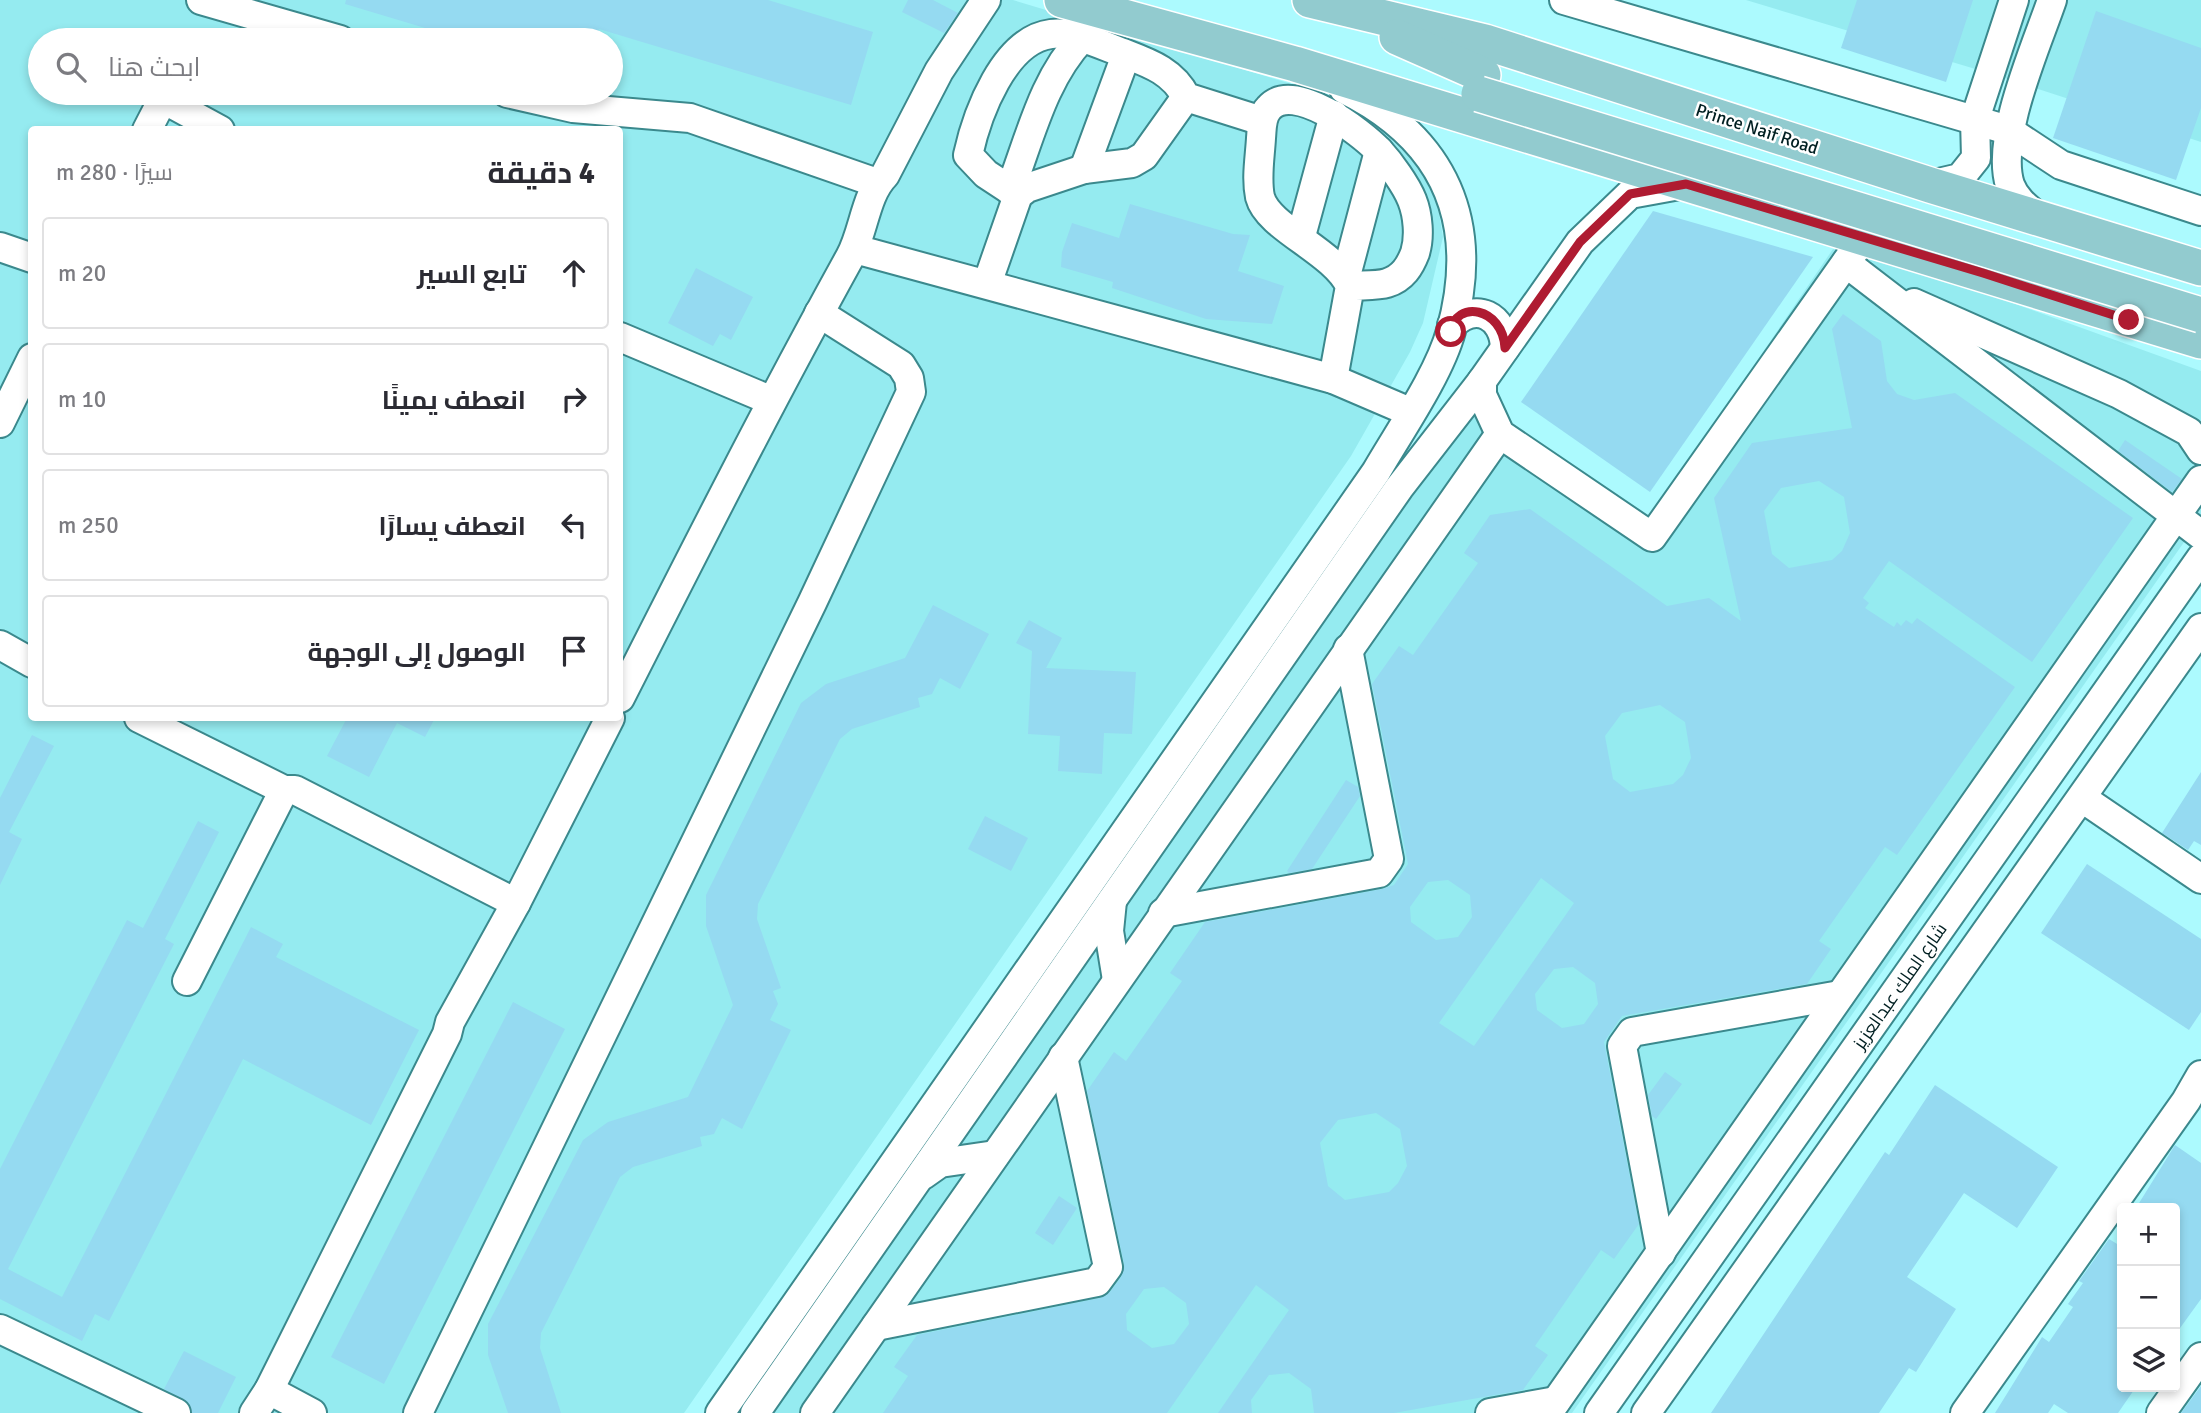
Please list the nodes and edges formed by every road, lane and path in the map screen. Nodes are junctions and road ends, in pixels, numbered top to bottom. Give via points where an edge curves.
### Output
1 (201, 0) edge
2 (986, 0) edge
3 (1062, 0) edge
4 (1311, 0) edge
5 (1564, 0) edge
6 (2014, 0) edge
7 (2052, 0) edge
8 (298, 28) edge
9 (1082, 38) junction
10 (1126, 55) junction
11 (1294, 64) junction
12 (1481, 84) junction
13 (1186, 97) junction
14 (160, 105) edge
15 (174, 105) edge
16 (560, 105) edge
17 (1334, 115) junction
18 (1975, 119) junction
19 (1262, 121) junction
20 (149, 126) edge
21 (213, 126) edge
22 (2008, 130) junction
23 (1379, 151) junction
24 (1084, 169) junction
25 (877, 183) junction
26 (1686, 184) junction
27 (1930, 185) junction
28 (1014, 193) junction
29 (2201, 211) edge
30 (2038, 217) junction
31 (1301, 236) junction
32 (0, 247) edge
33 (855, 249) junction
34 (1855, 250) junction
35 (2143, 251) junction
36 (28, 256) edge
37 (2201, 268) edge
38 (1348, 281) junction
39 (987, 284) junction
40 (1878, 287) junction
41 (2201, 290) edge
42 (819, 313) junction
43 (2129, 320) junction
44 (1452, 325) junction
45 (2200, 335) edge
46 (623, 338) edge
47 (1505, 348) junction
48 (28, 366) edge
49 (1332, 379) junction
50 (1482, 381) junction
51 (770, 400) junction
52 (1410, 412) junction
53 (0, 423) edge
54 (1500, 433) junction
55 (2201, 450) edge
56 (2201, 480) edge
57 (2178, 517) junction
58 (2201, 535) edge
59 (2201, 558) edge
60 (2201, 628) edge
61 (0, 645) edge
62 (1348, 649) junction
63 (28, 661) edge
64 (623, 692) edge
65 (145, 721) edge
66 (608, 721) edge
67 (284, 790) junction
68 (2082, 798) junction
69 (2201, 879) edge
70 (1112, 901) junction
71 (516, 903) junction
72 (1163, 913) junction
73 (1119, 964) junction
74 (187, 981) dead end
75 (1840, 995) junction
76 (1063, 1057) junction
77 (2201, 1075) edge
78 (2194, 1107) edge
79 (995, 1155) junction
80 (918, 1179) junction
81 (1661, 1253) junction
82 (876, 1326) junction
83 (0, 1329) edge
84 (1600, 1335) junction
85 (2201, 1357) edge
86 (1636, 1361) junction
87 (261, 1401) edge
88 (1552, 1407) edge
89 (176, 1413) edge
90 (312, 1413) edge
91 (418, 1413) edge
92 (720, 1413) edge
93 (755, 1413) edge
94 (815, 1413) edge
95 (1490, 1413) edge
96 (1599, 1413) edge
97 (1646, 1413) edge
98 (1965, 1413) edge
99 (2161, 1413) edge

1 - 8 street
2 - 25 street via 939,71
3 - 11 main road
4 - 12 main road
4 - 27 main road, Prince Naif Road via 1485,42
5 - 18 street
6 - 18 street
7 - 22 street
9 - 10 street
9 - 28 street via 1063,58 1048,87
9 - 28 street via 1054,33 1036,37 1004,64 968,155
10 - 13 street via 1163,70 1178,82
10 - 24 street
11 - 12 main road
11 - 26 main road
11 - 44 street via 1361,97 1396,121 1428,152 1457,213 1460,278
12 - 41 main road
12 - 45 main road, bridge
13 - 19 street
13 - 24 street via 1144,156 1132,163
14 - 20 street
15 - 21 street
16 - 25 street via 690,118
17 - 19 street via 1296,100 1283,100 1269,107
17 - 23 street
17 - 31 street
18 - 22 street
18 - 27 street via 1976,150 1969,170 1960,178
19 - 31 street via 1261,198 1277,220
22 - 29 street via 2062,165
22 - 30 street via 2010,184 2018,199
23 - 38 street
23 - 38 street via 1412,199 1417,247 1410,266 1387,283
24 - 28 street
25 - 33 street
26 - 34 main road
26 - 47 street via 1630,194 1580,242
27 - 30 main road, Prince Naif Road
28 - 39 street
30 - 35 main road, Prince Naif Road
31 - 38 street
32 - 36 street
33 - 39 street
33 - 42 street
34 - 40 street
34 - 43 main road
34 - 54 street via 1652,537
35 - 37 main road, Prince Naif Road
35 - 43 main road via 2177,279 2187,292 2187,303 2178,322
38 - 49 street
39 - 49 street
40 - 55 street via 2119,394 2189,432
40 - 57 street
42 - 51 street
42 - 91 street via 901,365 911,392
43 - 45 main road
44 - 47 street via 1462,315 1476,311 1490,315 1500,325
44 - 52 street
46 - 51 street
47 - 50 street
48 - 53 street
49 - 52 street
50 - 54 street via 1482,395
50 - 70 street via 1399,488
51 - 64 street
52 - 92 street via 1376,472
54 - 62 street
56 - 57 street
57 - 58 street
57 - 75 street
59 - 86 street, شارع الملك عبدالعزيز
60 - 68 street
61 - 63 street
62 - 72 street
62 - 72 street via 1389,859 1379,873
65 - 67 street
66 - 71 street
67 - 71 street via 295,790
67 - 74 street
68 - 69 street
68 - 97 street
70 - 73 street
70 - 80 street
71 - 87 street via 450,1022
72 - 73 street
73 - 76 street
75 - 81 street
75 - 81 street via 1632,1032 1622,1045
76 - 79 street
76 - 82 street via 1108,1268 1097,1282
77 - 78 street
78 - 98 street
79 - 80 street via 940,1163
79 - 82 street
80 - 93 street
81 - 84 street
82 - 94 street
83 - 89 street
84 - 86 street
84 - 88 street
85 - 99 street
86 - 96 street, شارع الملك عبدالعزيز
87 - 90 street
88 - 95 street

